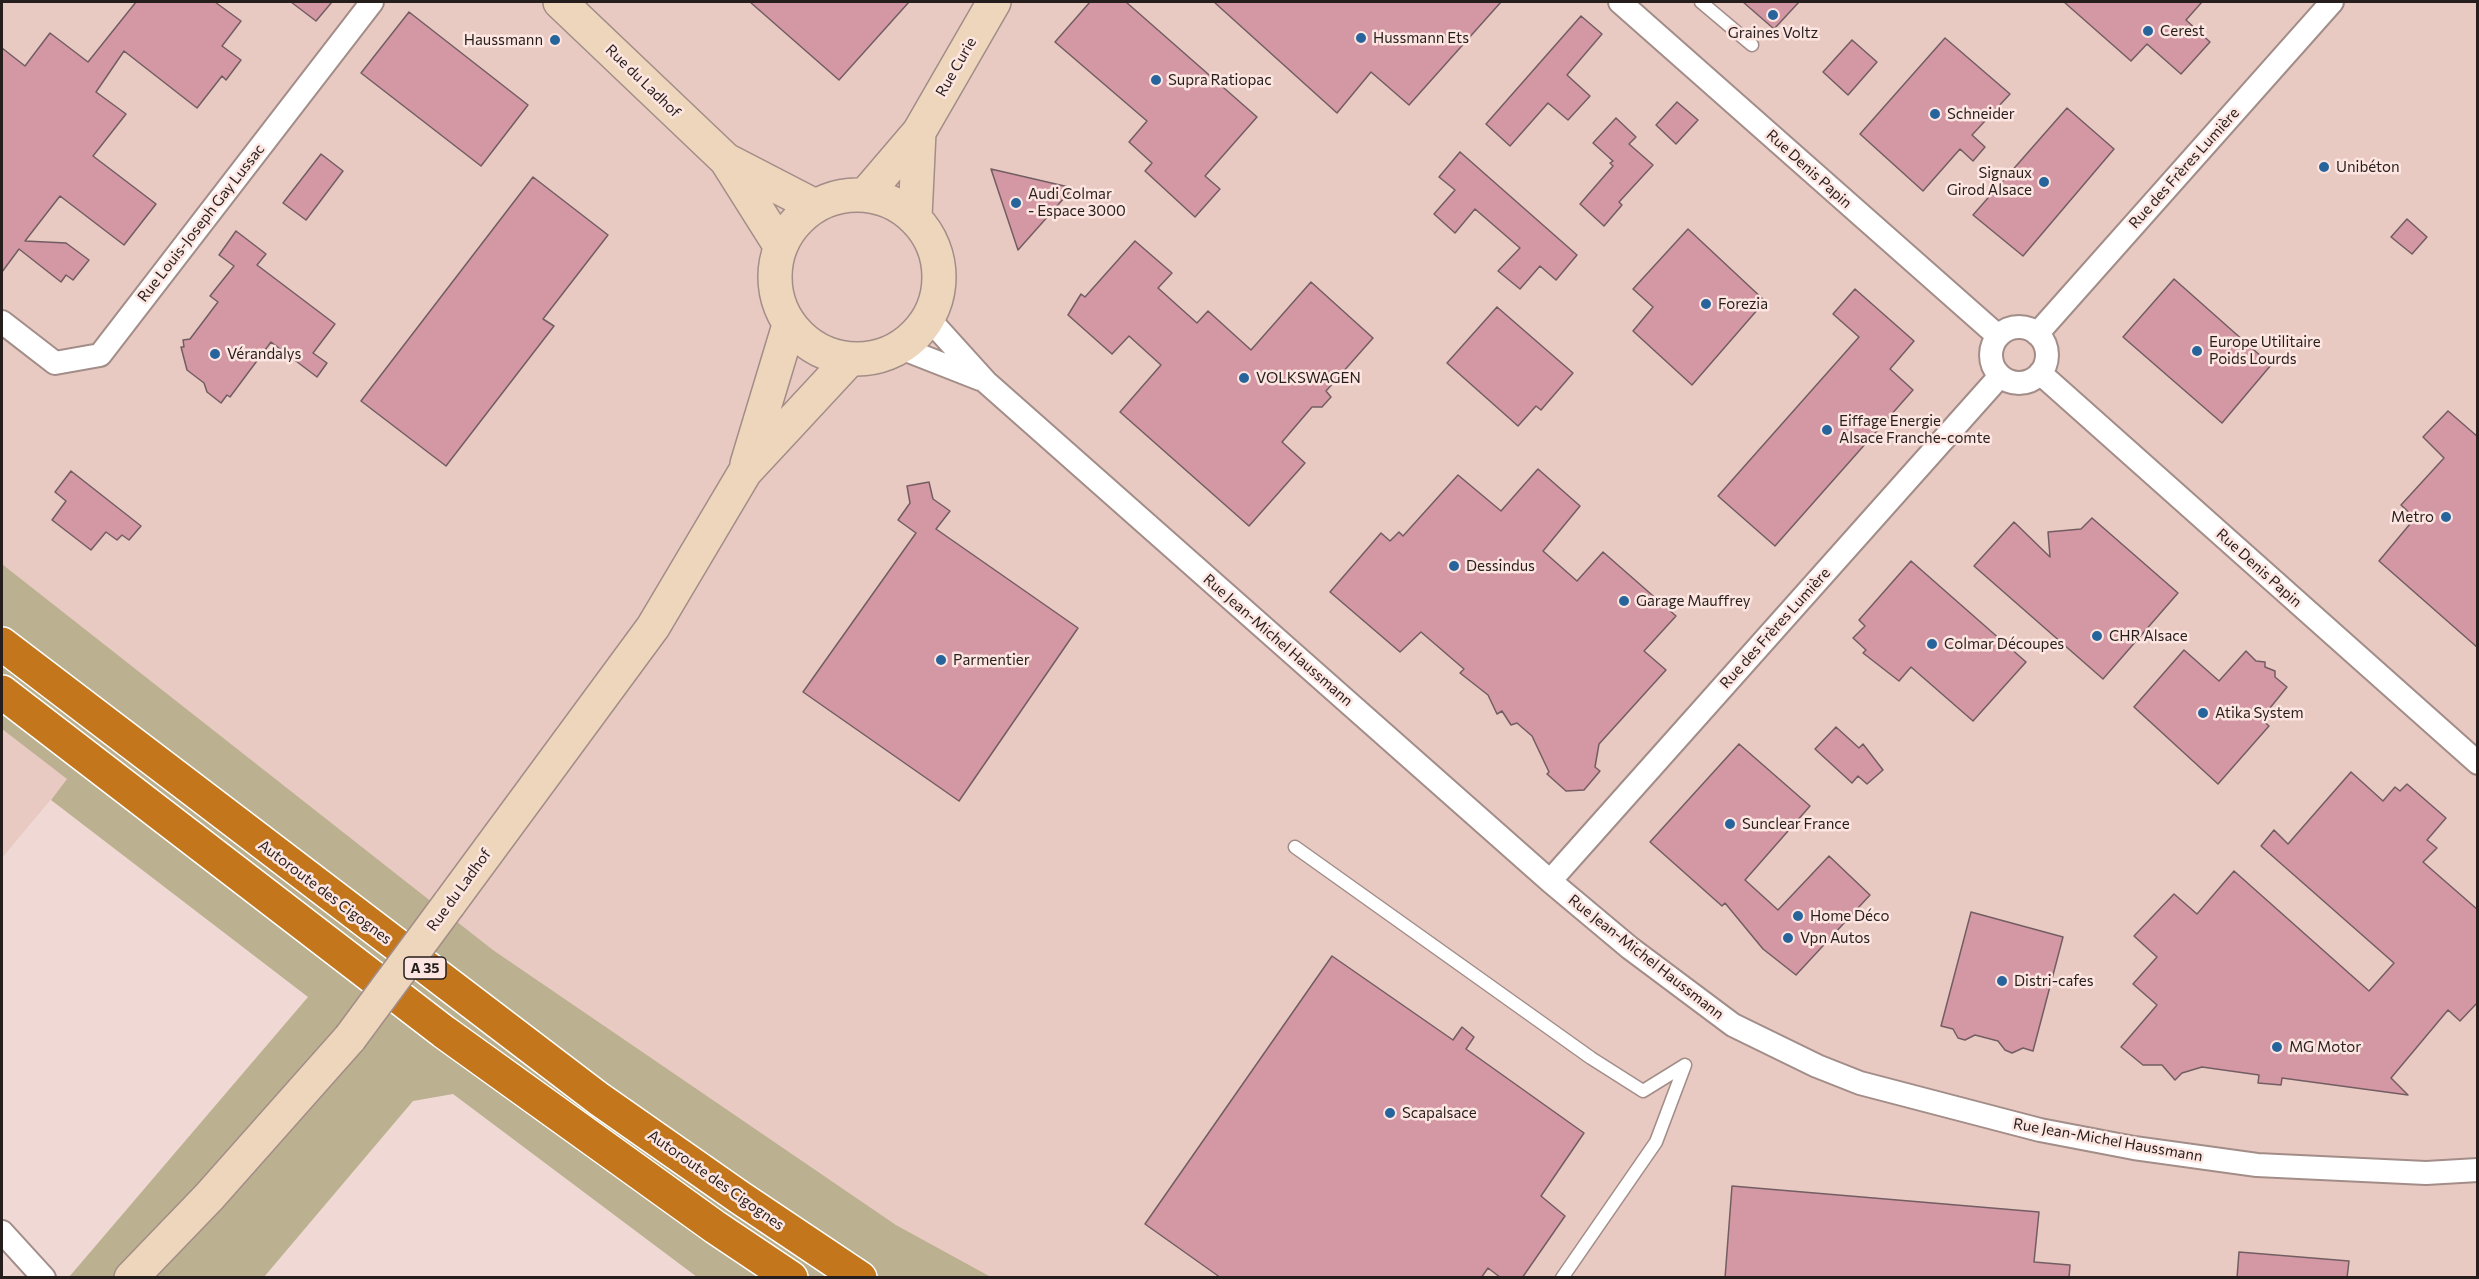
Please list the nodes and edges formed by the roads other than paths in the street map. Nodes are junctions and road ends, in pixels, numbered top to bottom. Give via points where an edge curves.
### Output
1 (372, 2) edge
2 (560, 2) edge
3 (994, 2) edge
4 (1620, 2) edge
5 (1701, 2) edge
6 (2332, 2) edge
7 (1752, 45) dead end
8 (919, 132) junction
9 (726, 160) junction
10 (866, 194) junction
11 (813, 205) junction
12 (915, 217) junction
13 (780, 244) junction
14 (928, 319) junction
15 (2, 322) edge
16 (789, 325) junction
17 (2037, 334) junction
18 (1998, 336) junction
19 (901, 348) junction
20 (849, 360) junction
21 (2040, 373) junction
22 (2000, 376) junction
23 (986, 382) junction
24 (745, 472) junction
25 (2, 644) edge
26 (2, 692) edge
27 (2478, 763) edge
28 (1295, 847) dead end
29 (1550, 881) junction
30 (2478, 1170) edge
31 (2, 1232) edge
32 (44, 1278) edge
33 (131, 1278) edge
34 (791, 1278) edge
35 (860, 1278) edge
36 (1562, 1278) edge

1 - 15 street, Rue Louis-Joseph Gay Lussac via 100,355 55,363
2 - 9 main road, Rue du Ladhof
3 - 8 main road, Rue Curie
4 - 18 street, Rue Denis Papin
5 - 7 lane
6 - 17 street, Rue des Frères Lumière
8 - 10 main road, Rue Curie
8 - 12 main road, Rue Curie
9 - 11 main road, Rue du Ladhof
9 - 13 main road, Rue du Ladhof
10 - 11 main road via 838,195
10 - 12 main road via 893,201
11 - 13 main road
12 - 14 main road via 932,240 939,266 938,293
13 - 16 main road via 774,286
14 - 19 main road
14 - 23 street, Rue Jean-Michel Haussmann
16 - 20 main road via 815,349
16 - 24 main road, Rue du Ladhof
17 - 18 street via 2017,327
17 - 21 street via 2047,353
18 - 22 street via 1991,357
19 - 20 main road via 876,358
19 - 23 street, Rue Jean-Michel Haussmann
20 - 24 main road, Rue du Ladhof
21 - 22 street via 2020,383
21 - 27 street, Rue Denis Papin
22 - 29 street, Rue des Frères Lumière
23 - 29 street, Rue Jean-Michel Haussmann
24 - 33 main road, Rue du Ladhof, bridge via 653,627 350,1038 209,1197
25 - 35 highway, Autoroute des Cigognes / A 35 via 599,1099
26 - 34 highway, A 35 via 453,1039
28 - 36 lane via 1643,1091 1685,1065 1656,1142
29 - 30 street, Rue Jean-Michel Haussmann via 1630,948 1733,1025 1860,1083 2040,1130 2134,1148 2257,1165 2426,1173
31 - 32 street

